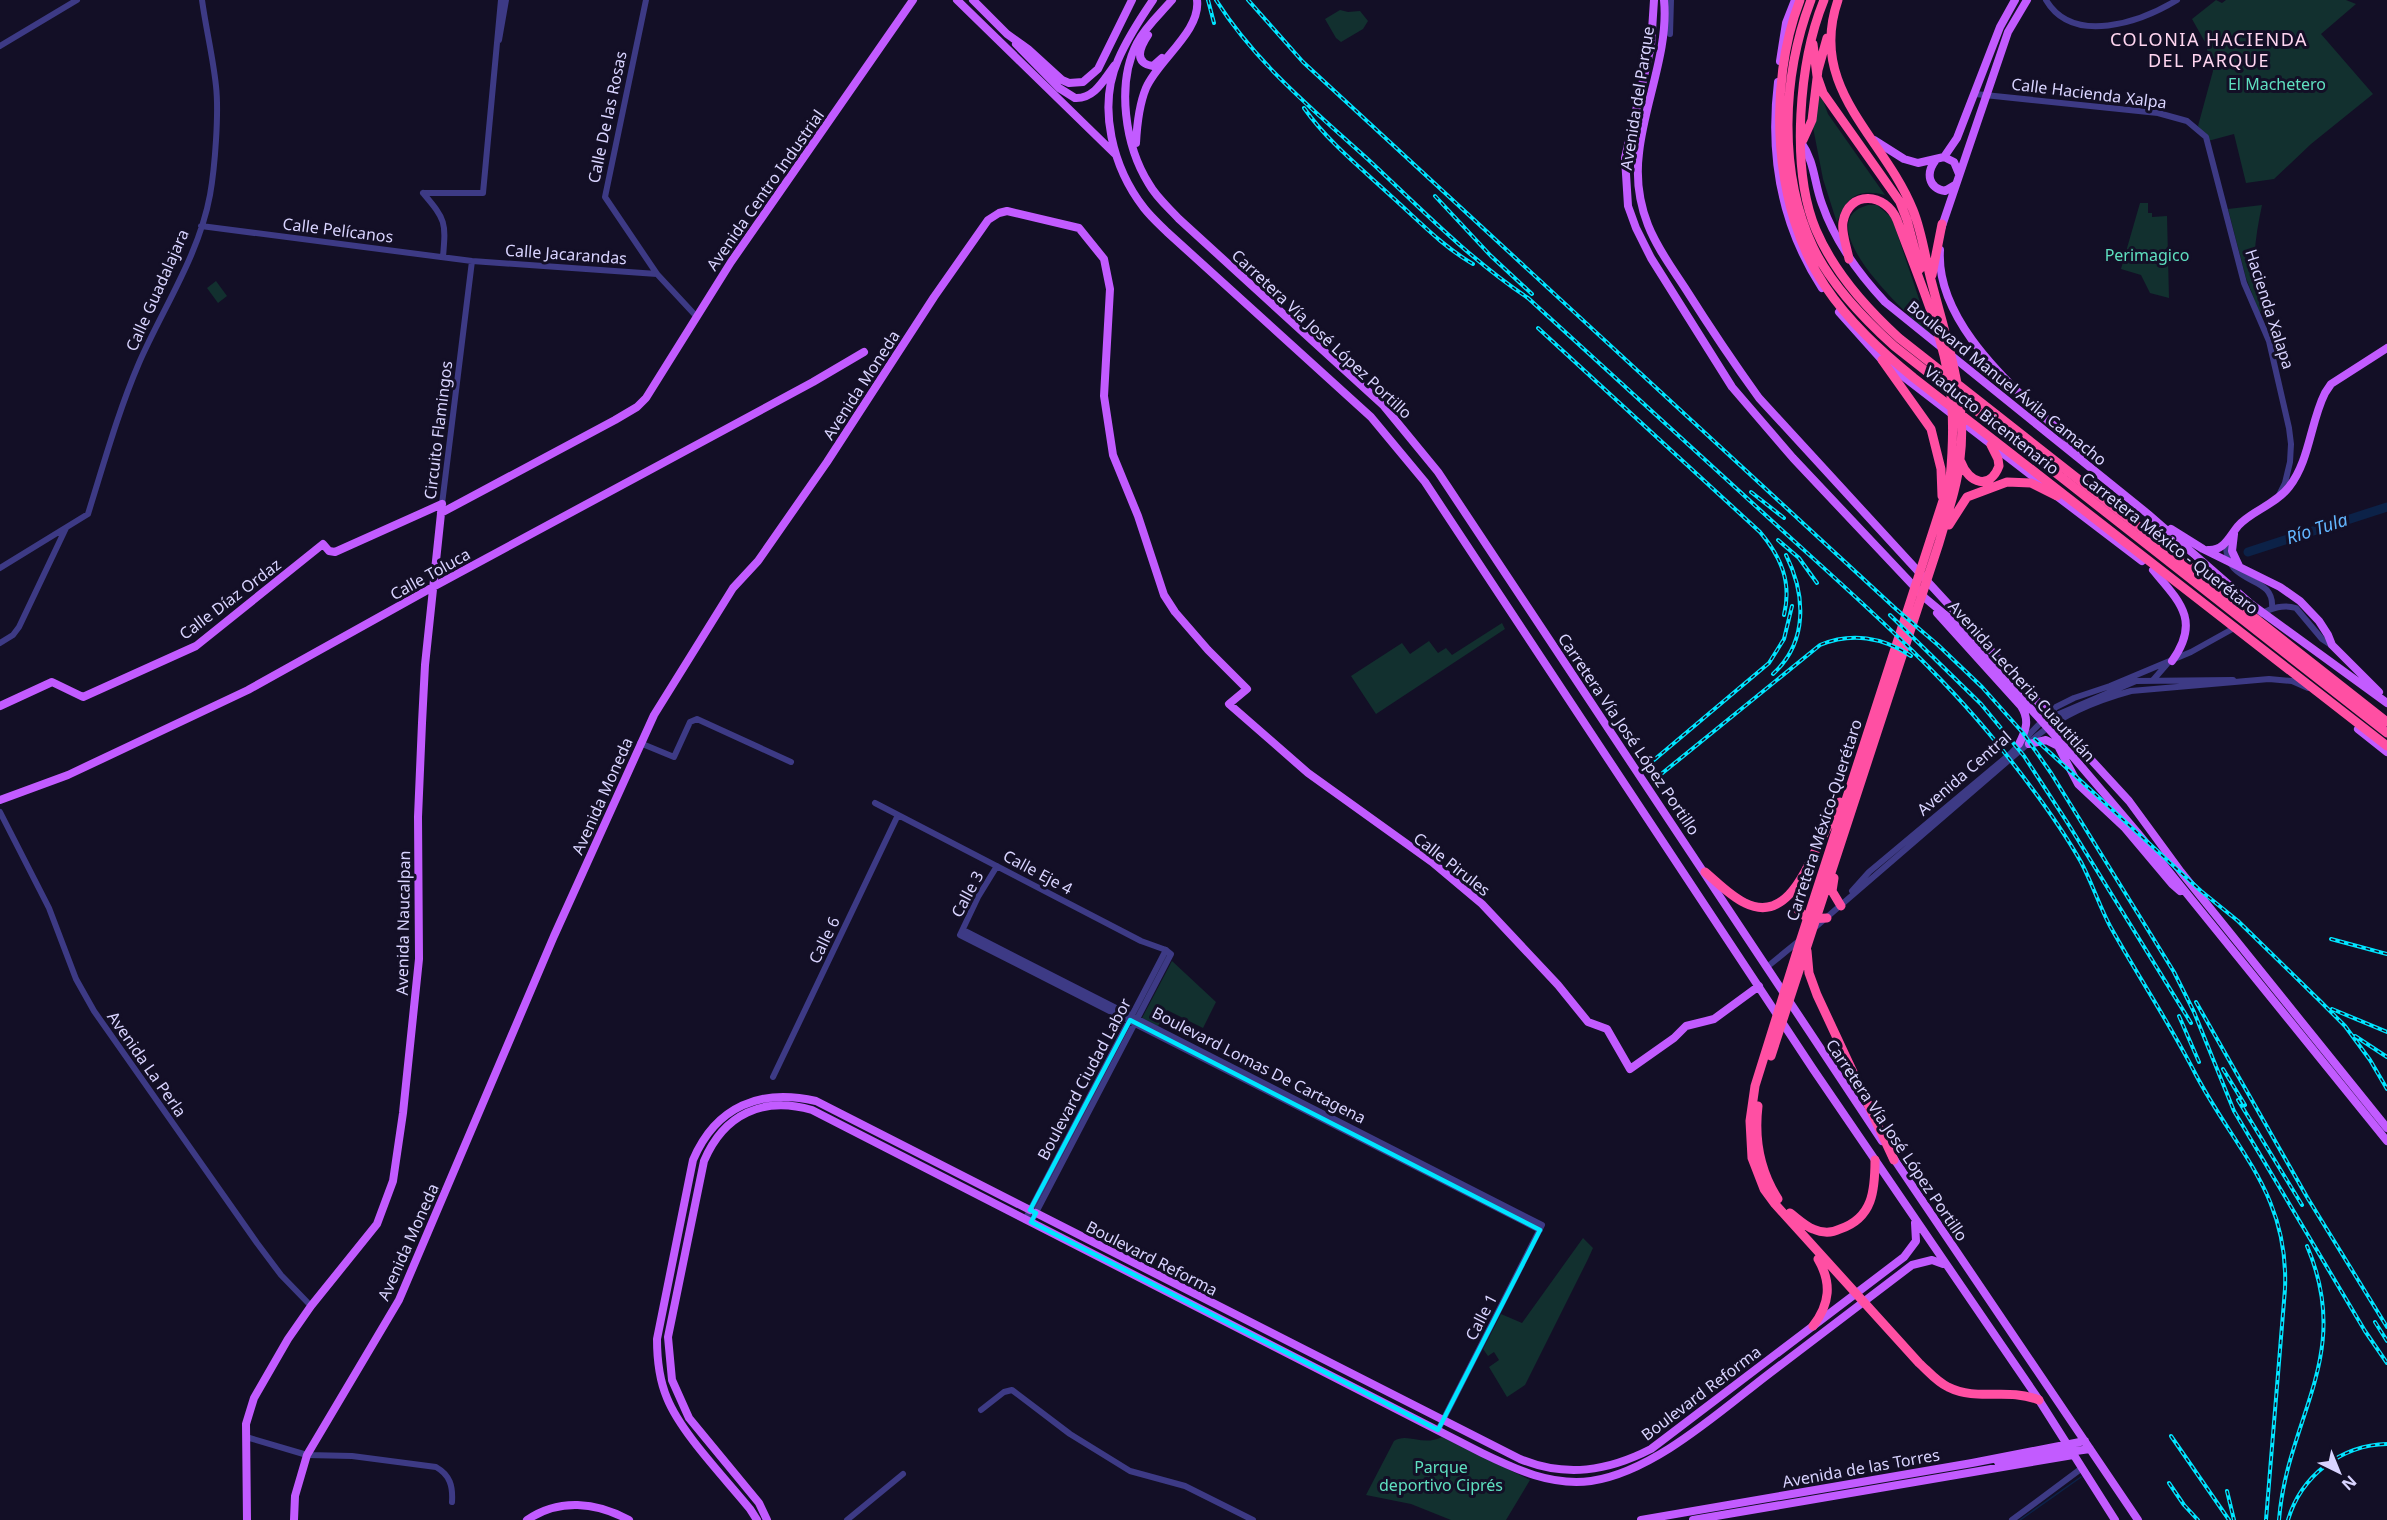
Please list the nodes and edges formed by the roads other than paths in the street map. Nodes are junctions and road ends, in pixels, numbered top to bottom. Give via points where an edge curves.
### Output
1 (77, 0) edge
2 (202, 0) edge
3 (501, 0) edge
4 (506, 0) edge
5 (646, 0) edge
6 (913, 0) edge
7 (957, 0) edge
8 (973, 0) edge
9 (1132, 0) edge
10 (1153, 0) edge
11 (1197, 0) edge
12 (1654, 0) edge
13 (1664, 0) edge
14 (1671, 0) edge
15 (1795, 0) edge
16 (1800, 0) edge
17 (1810, 0) edge
18 (1824, 0) edge
19 (1838, 0) edge
20 (2014, 0) edge
21 (2027, 0) edge
22 (2046, 0) edge
23 (2177, 0) edge
24 (1169, 3) edge
25 (1834, 15) junction
26 (984, 25) junction
27 (1666, 33) junction
28 (1007, 34) junction
29 (1179, 42) junction
30 (498, 44) junction
31 (0, 46) edge
32 (1117, 61) junction
33 (1975, 94) junction
34 (1985, 95) junction
35 (2198, 129) joint
36 (1868, 135) junction
37 (1801, 142) junction
38 (1135, 152) junction
39 (1116, 156) junction
40 (1944, 157) junction
41 (1935, 161) junction
42 (1958, 179) junction
43 (1641, 201) joint
44 (1628, 206) joint
45 (1942, 224) junction
46 (201, 226) junction
47 (1210, 248) junction
48 (443, 257) junction
49 (1850, 259) junction
50 (1198, 260) junction
51 (472, 261) junction
52 (657, 274) junction
53 (1928, 288) junction
54 (1939, 309) junction
55 (696, 316) junction
56 (1931, 316) junction
57 (1942, 335) junction
58 (2387, 348) edge
59 (864, 352) dead end
60 (2383, 353) edge
61 (1882, 360) junction
62 (645, 398) joint
63 (1389, 411) junction
64 (1377, 423) junction
65 (1990, 445) junction
66 (1804, 447) junction
67 (1957, 447) junction
68 (1793, 458) junction
69 (1960, 460) junction
70 (2082, 462) junction
71 (2057, 496) junction
72 (2277, 500) junction
73 (1942, 505) junction
74 (442, 509) junction
75 (2148, 514) junction
76 (66, 528) junction
77 (2234, 532) junction
78 (1940, 543) junction
79 (2226, 543) junction
80 (2203, 549) junction
81 (1929, 560) junction
82 (2228, 562) junction
83 (2239, 566) junction
84 (0, 568) edge
85 (2153, 570) junction
86 (432, 587) junction
87 (1925, 598) junction
88 (2272, 608) junction
89 (2245, 610) junction
90 (2260, 622) junction
91 (0, 643) edge
92 (2332, 645) junction
93 (2172, 661) junction
94 (2154, 679) junction
95 (2246, 682) junction
96 (2308, 688) junction
97 (2387, 701) edge
98 (1229, 704) joint
99 (0, 706) edge
100 (2355, 708) junction
101 (2052, 717) junction
102 (2387, 722) edge
103 (2044, 723) junction
104 (2387, 733) edge
105 (1875, 740) junction
106 (2387, 740) edge
107 (640, 743) junction
108 (2019, 744) junction
109 (2029, 744) junction
110 (2387, 746) edge
111 (2387, 752) edge
112 (791, 762) dead end
113 (1987, 776) junction
114 (1850, 785) junction
115 (0, 800) edge
116 (875, 803) dead end
117 (0, 812) edge
118 (898, 815) junction
119 (1824, 833) junction
120 (997, 866) junction
121 (1705, 872) junction
122 (2191, 899) junction
123 (1845, 902) junction
124 (1827, 918) junction
125 (962, 932) joint
126 (1807, 943) junction
127 (1168, 952) joint
128 (1767, 967) junction
129 (1759, 986) junction
130 (1134, 1019) junction
131 (773, 1077) dead end
132 (1753, 1119) junction
133 (2385, 1130) edge
134 (2387, 1141) edge
135 (1875, 1160) junction
136 (1894, 1160) junction
137 (1033, 1212) junction
138 (1790, 1213) junction
139 (1914, 1219) junction
140 (1028, 1221) junction
141 (1541, 1228) joint
142 (1808, 1241) junction
143 (1904, 1257) junction
144 (1945, 1264) junction
145 (1912, 1265) junction
146 (1860, 1290) junction
147 (666, 1293) junction
148 (675, 1296) junction
149 (1868, 1298) junction
150 (311, 1306) junction
151 (1813, 1326) junction
152 (2039, 1400) junction
153 (981, 1410) dead end
154 (1443, 1421) junction
155 (1438, 1430) junction
156 (246, 1437) junction
157 (2085, 1441) junction
158 (2090, 1449) junction
159 (2070, 1450) junction
160 (307, 1455) junction
161 (1972, 1463) junction
162 (2082, 1468) junction
163 (1929, 1469) junction
164 (903, 1474) dead end
165 (1946, 1477) junction
166 (1931, 1479) junction
167 (452, 1502) dead end
168 (247, 1520) edge
169 (294, 1520) edge
170 (527, 1520) edge
171 (629, 1520) edge
172 (757, 1520) edge
173 (766, 1520) edge
174 (847, 1520) edge
175 (1253, 1520) edge
176 (1641, 1520) edge
177 (1693, 1520) edge
178 (2012, 1520) edge
179 (2115, 1520) edge
180 (2138, 1520) edge

1 - 31 street
2 - 46 street, Calle Guadalajara via 216,88 210,196
3 - 30 street
4 - 30 street
5 - 52 street, Calle De las Rosas via 604,197
6 - 55 main road, Avenida Centro Industrial
7 - 26 main road
8 - 28 main road
9 - 28 main road via 1098,69 1083,82 1062,80
10 - 32 main road, Carretera Vía José López Portillo
11 - 29 main road via 1194,22
12 - 44 main road, Avenida del Parque via 1651,46 1625,158
13 - 27 main road, Avenida del Parque
14 - 27 street
15 - 61 main road via 1786,24 1775,101 1775,149 1782,196 1810,269 1832,304
16 - 110 highway, Viaducto Bicentenario via 1790,27 1784,64 1781,124 1785,181 1798,231 1824,284 1846,313 1885,352 2024,464
17 - 53 highway via 1809,20 1821,86 1900,202
17 - 89 highway, Carretera México - Querétaro via 1793,64 1789,148 1799,212 1834,281 1894,346
18 - 37 highway, Carretera México - Querétaro via 1811,35
19 - 25 highway, Carretera México-Querétaro
20 - 33 main road
21 - 34 main road via 2008,32
22 - 23 street via 2063,19 2093,26 2142,17
24 - 29 main road via 1144,42 1140,58 1153,66
24 - 38 main road, Carretera Vía José López Portillo via 1150,22 1130,63 1125,112
25 - 36 highway, Carretera México-Querétaro via 1830,41 1833,64
25 - 37 highway via 1818,70 1812,120
26 - 28 main road
26 - 39 main road
27 - 43 main road, Avenida del Parque via 1639,152
28 - 32 main road via 1059,88 1075,98 1095,91
29 - 38 main road via 1146,88
30 - 48 street via 483,193 423,193 443,219
32 - 39 main road, Carretera Vía José López Portillo via 1109,110
33 - 34 street, Calle Hacienda Xalpa
33 - 40 main road via 1958,138
34 - 35 street, Calle Hacienda Xalpa via 2158,113
34 - 42 main road
35 - 72 street, Hacienda Xalapa via 2210,150 2244,283 2269,340 2281,390 2291,444
36 - 41 main road via 1904,159 1918,163
36 - 53 highway, Carretera México-Querétaro via 1913,210
37 - 49 main road, Boulevard Manuel Ávila Camacho via 1813,165 1827,218
37 - 89 highway, Carretera México - Querétaro via 1809,210 1815,228 1842,276 1876,316
38 - 47 main road, Carretera Vía José López Portillo via 1150,188
39 - 50 main road, Carretera Vía José López Portillo via 1145,210
40 - 41 main road
40 - 42 main road via 1956,165
41 - 42 main road via 1929,172 1934,186 1947,190
42 - 45 main road
43 - 66 main road, Avenida Lecheria Cuautitlán via 1661,251 1730,359
44 - 68 main road, Avenida Lecheria Cuautitlán via 1651,258 1718,368
45 - 53 highway
45 - 70 main road via 1941,277 1965,327 2002,377 2074,445
46 - 48 street, Calle Pelícanos
46 - 76 street, Calle Guadalajara via 185,269 139,363 88,514
47 - 50 main road
47 - 63 main road, Carretera Vía José López Portillo
48 - 51 street, Calle Pelícanos
49 - 56 highway, Carretera México-Querétaro via 1843,231 1845,214 1864,199 1883,202 1896,215
49 - 70 main road, Boulevard Manuel Ávila Camacho via 1885,302
50 - 64 main road, Carretera Vía José López Portillo
51 - 52 street, Calle Jacarandas
51 - 74 street, Circuito Flamingos
52 - 55 street, Calle De las Rosas
53 - 54 highway, Carretera México-Querétaro
53 - 54 highway
53 - 56 highway
54 - 57 highway, Carretera México-Querétaro
55 - 62 main road, Avenida Centro Industrial
56 - 57 highway, Carretera México-Querétaro
57 - 67 highway, Carretera México-Querétaro
58 - 60 main road
59 - 86 main road, Calle Toluca
60 - 72 main road via 2331,384 2300,469
61 - 65 main road
61 - 73 highway via 1931,429 1941,469
62 - 74 main road, Circuito Flamingos via 615,420
63 - 64 main road
63 - 121 main road, Carretera Vía José López Portillo via 1438,472
64 - 129 main road, Carretera Vía José López Portillo via 1425,482
65 - 69 highway via 1999,466 1991,478 1974,480 1964,471
65 - 71 main road
66 - 68 main road
66 - 101 main road, Avenida Lecheria Cuautitlán
67 - 69 highway, Carretera México-Querétaro
67 - 73 highway, Carretera México-Querétaro
68 - 87 main road, Avenida Lecheria Cuautitlán
69 - 78 highway, Carretera México-Querétaro
70 - 75 main road, Boulevard Manuel Ávila Camacho
71 - 78 highway via 2021,481 1980,491 1960,505
71 - 85 main road
72 - 77 main road via 2243,521
73 - 81 highway, Carretera México-Querétaro
74 - 86 main road, Avenida Naucalpan
74 - 99 main road, Calle Díaz Ordaz via 336,552 323,544 196,646 83,697 52,682
75 - 80 main road
75 - 89 main road, Boulevard Manuel Ávila Camacho
76 - 84 street
76 - 91 street via 19,627
77 - 79 main road
77 - 83 main road via 2232,551
78 - 81 highway, Carretera México-Querétaro
79 - 80 main road via 2214,550
79 - 82 street
80 - 82 main road
81 - 105 highway, Carretera México-Querétaro
81 - 114 highway, Carretera México-Querétaro
82 - 83 main road
82 - 88 street via 2240,575 2269,591
83 - 92 main road via 2300,601 2319,621
85 - 93 main road via 2183,608 2186,622 2186,636
85 - 96 main road
86 - 115 main road, Calle Toluca via 248,690 68,775
86 - 150 main road, Avenida Naucalpan via 418,817 419,959 393,1181 377,1224
87 - 103 main road, Avenida Lecheria Cuautitlán via 1949,618
87 - 108 main road via 2026,714 2026,729
88 - 92 street via 2296,608
88 - 93 street
89 - 90 highway, Carretera México - Querétaro
89 - 90 main road, Boulevard Manuel Ávila Camacho
90 - 97 main road, Boulevard Manuel Ávila Camacho
90 - 100 highway, Carretera México - Querétaro
90 - 102 highway, Carretera México - Querétaro
92 - 97 main road
93 - 94 street
93 - 108 street, Avenida Central via 2056,707
94 - 95 street via 2224,678
94 - 101 street via 2115,688
95 - 96 street via 2280,679
95 - 109 street, Avenida Central via 2115,695 2062,718
96 - 111 main road
98 - 107 main road, Avenida Moneda via 1247,689 1208,650 1164,595 1113,455 1104,396 1110,290 1104,259 1079,228 1007,211 988,220 827,462 758,561 733,588
98 - 129 main road, Calle Pirules via 1308,773 1432,862 1482,904 1588,1022 1607,1029 1630,1069 1686,1026 1714,1019
100 - 104 highway, Carretera México - Querétaro
100 - 106 highway
101 - 103 street
101 - 133 main road, Avenida Lecheria Cuautitlán via 2129,801
103 - 122 main road, Avenida Lecheria Cuautitlán
105 - 123 highway via 1870,769 1834,878 1832,891
105 - 126 highway, Carretera México-Querétaro
107 - 112 street via 674,757 690,722 697,719
107 - 160 main road, Avenida Moneda via 399,1300
108 - 113 street, Avenida Central
109 - 113 street, Avenida Central
109 - 122 main road via 2046,740 2058,746 2078,784 2124,827 2172,884
113 - 123 street, Avenida Central
114 - 119 highway
114 - 132 highway, Carretera México-Querétaro via 1759,1075
116 - 118 street, Calle Eje 4
117 - 150 street, Avenida La Perla via 49,908 76,979 94,1011 257,1243
118 - 120 street, Calle Eje 4
118 - 131 street, Calle 6
119 - 121 highway via 1795,889 1771,907 1745,904
119 - 124 highway via 1797,904 1808,919
120 - 125 street, Calle 3
120 - 127 street, Calle Eje 4
121 - 128 main road, Carretera Vía José López Portillo
122 - 133 main road, Avenida Lecheria Cuautitlán
123 - 124 street, Avenida Central
124 - 128 street, Avenida Central
125 - 130 street, Boulevard Lomas De Cartagena
126 - 132 highway, Carretera México-Querétaro
126 - 136 highway via 1809,973
127 - 130 street, Boulevard Ciudad Labor
128 - 136 main road, Carretera Vía José López Portillo
129 - 135 main road, Carretera Vía José López Portillo
130 - 137 street, Boulevard Ciudad Labor
130 - 141 street, Boulevard Lomas De Cartagena
132 - 138 highway, Carretera México-Querétaro via 1769,1185
132 - 142 highway, Carretera México-Querétaro via 1752,1158 1764,1189
133 - 134 main road, Avenida Lecheria Cuautitlán
135 - 138 highway via 1872,1200 1857,1221 1834,1232 1824,1232 1812,1229
135 - 139 main road, Carretera Vía José López Portillo
136 - 157 main road, Carretera Vía José López Portillo
137 - 140 street, Boulevard Ciudad Labor
137 - 147 main road, Boulevard Reforma via 816,1101 767,1097 741,1105 726,1115 698,1150
137 - 154 main road, Boulevard Reforma
138 - 146 highway
139 - 143 main road via 1916,1240
139 - 144 main road, Carretera Vía José López Portillo
140 - 148 main road, Boulevard Reforma via 812,1110 782,1104 765,1106 734,1120 711,1145 698,1181 685,1269
140 - 155 main road, Boulevard Reforma
141 - 154 street, Calle 1
142 - 151 highway via 1824,1269 1828,1291 1826,1306
142 - 152 highway, Carretera México-Querétaro via 1919,1363 1946,1386 1966,1393 2016,1393
143 - 145 street
143 - 146 main road, Boulevard Reforma
144 - 145 main road via 1932,1260
144 - 152 main road, Carretera Vía José López Portillo
145 - 149 main road, Boulevard Reforma
146 - 149 highway
146 - 151 main road, Boulevard Reforma
147 - 148 street
147 - 172 main road, Boulevard Reforma via 657,1339 658,1368 666,1396 681,1424
148 - 173 main road, Boulevard Reforma via 668,1337 676,1392 689,1418 759,1503
149 - 155 main road, Boulevard Reforma via 1668,1449 1617,1476 1582,1482 1537,1477
150 - 156 main road, Avenida Naucalpan via 254,1398
151 - 154 main road, Boulevard Reforma via 1651,1449 1613,1466 1578,1471 1541,1467
152 - 159 main road, Carretera Vía José López Portillo
153 - 175 street via 1012,1390 1070,1434 1130,1471 1185,1486
154 - 155 street, Calle 1
156 - 160 street
156 - 168 main road, Avenida Naucalpan
157 - 158 main road, Carretera Vía José López Portillo
157 - 159 main road, Avenida de las Torres
158 - 159 main road
158 - 180 main road, Carretera Vía José López Portillo
159 - 161 main road, Avenida de las Torres
159 - 162 main road, Carretera Vía José López Portillo
159 - 165 main road, Avenida de las Torres
160 - 167 street via 352,1456 436,1467 450,1480
160 - 169 main road, Avenida Moneda via 295,1496
161 - 163 main road, Avenida de las Torres
161 - 165 main road
162 - 178 street
162 - 179 main road, Carretera Vía José López Portillo
163 - 166 main road
163 - 176 main road, Avenida de las Torres
164 - 174 street
165 - 166 main road, Avenida de las Torres
166 - 177 main road, Avenida de las Torres
170 - 171 main road via 553,1506 575,1504 601,1508

